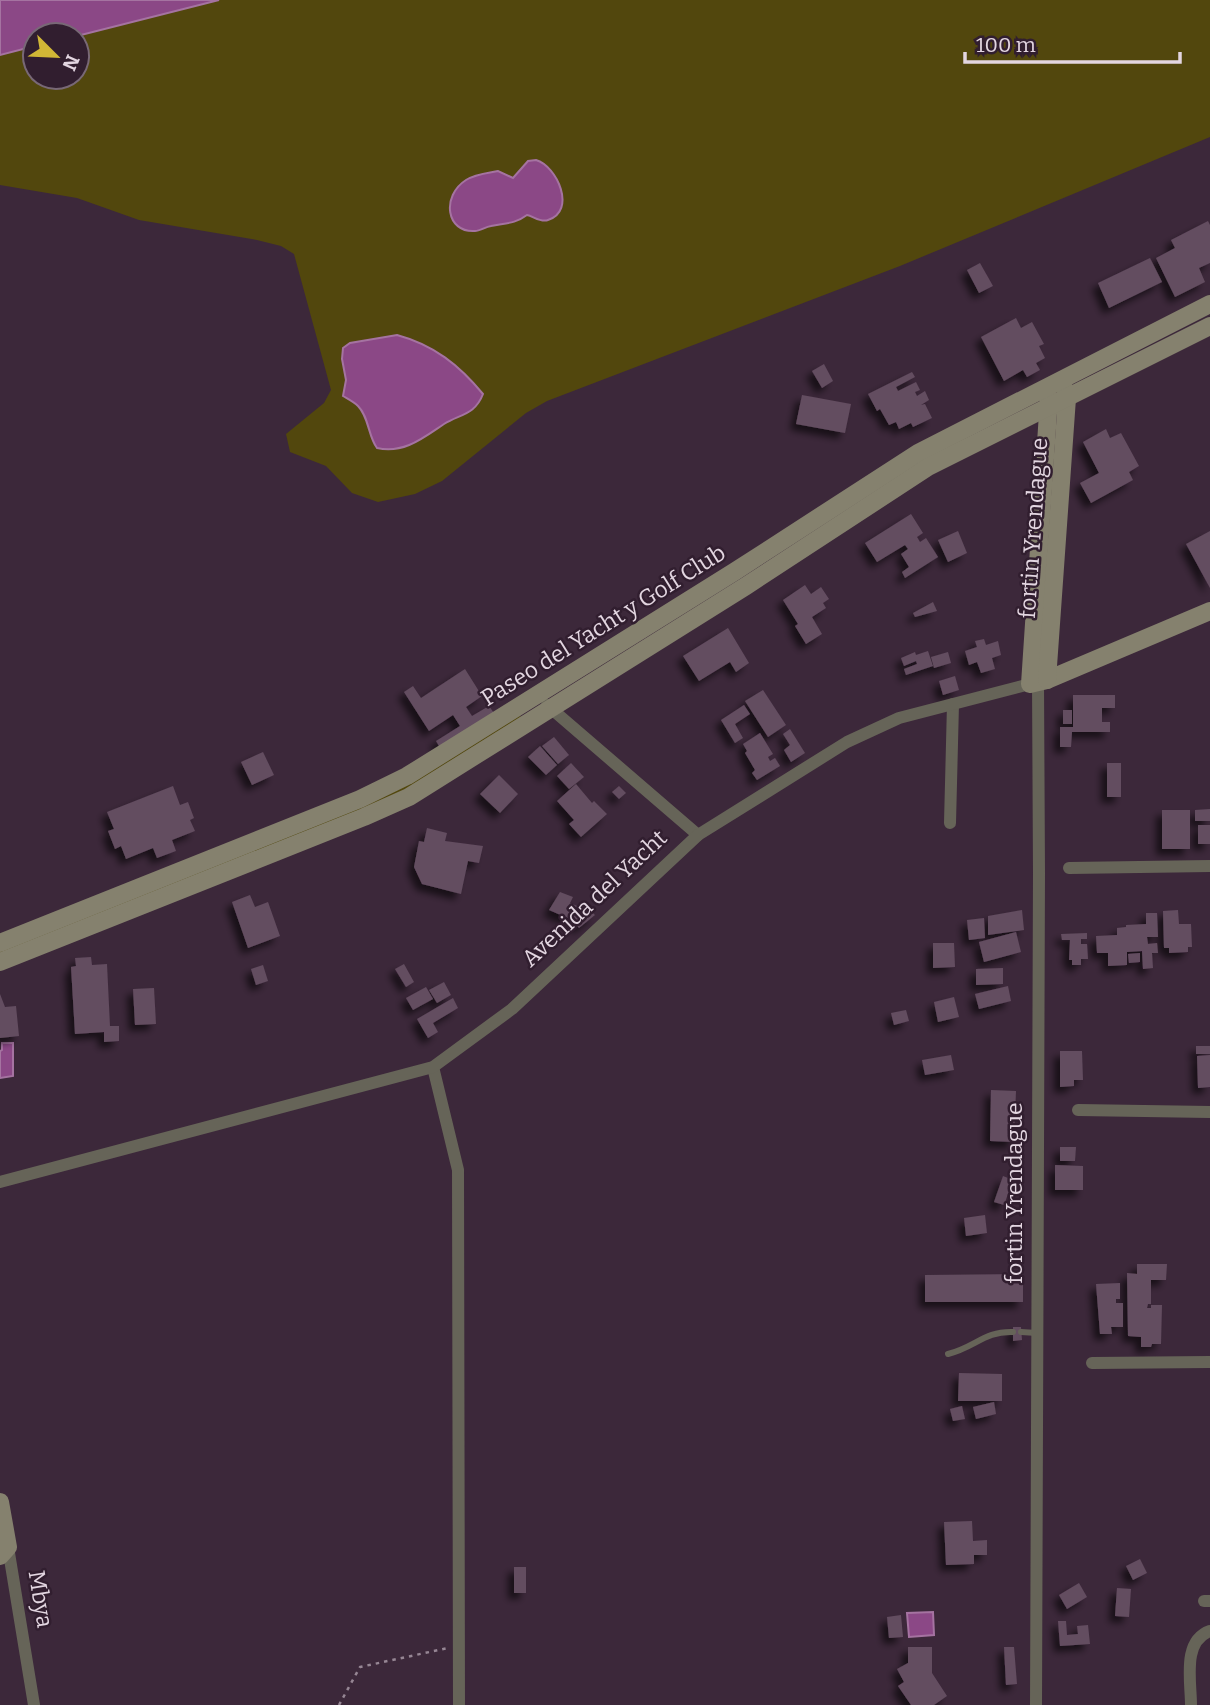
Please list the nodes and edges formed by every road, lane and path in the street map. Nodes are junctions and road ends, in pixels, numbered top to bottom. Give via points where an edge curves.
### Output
1 (1210, 304) edge
2 (1210, 326) edge
3 (1057, 393) junction
4 (1210, 611) edge
5 (1038, 682) junction
6 (544, 702) junction
7 (953, 704) junction
8 (950, 824) dead end
9 (698, 835) junction
10 (1210, 866) edge
11 (1069, 868) dead end
12 (0, 943) edge
13 (0, 962) edge
14 (433, 1067) junction
15 (1079, 1110) dead end
16 (1210, 1112) edge
17 (0, 1182) edge
18 (1037, 1333) junction
19 (948, 1354) dead end
20 (1210, 1362) edge
21 (1092, 1363) dead end
22 (0, 1502) edge
23 (4, 1552) edge
24 (1210, 1631) edge
25 (460, 1645) junction
26 (34, 1705) edge
27 (339, 1705) edge
28 (459, 1705) edge
29 (1036, 1705) edge
30 (1191, 1705) edge

1 - 3 main road, Paseo del Yacht y Golf Club
2 - 3 main road, Paseo del Yacht y Golf Club
3 - 5 main road, fortin Yrendague
3 - 6 main road, Paseo del Yacht y Golf Club via 928,467 757,579
4 - 5 main road, Avenida del Yacht
5 - 7 street, Avenida del Yacht
5 - 18 street, fortin Yrendague
6 - 9 street
6 - 12 main road, Paseo del Yacht y Golf Club via 360,799
6 - 13 main road, Paseo del Yacht y Golf Club via 409,797
7 - 8 street
7 - 9 street, Avenida del Yacht via 899,718 847,742
9 - 14 street, Avenida del Yacht via 512,1009
10 - 11 street
14 - 17 street, Avenida del Yacht
14 - 25 street via 458,1170
15 - 16 street
18 - 19 lane via 987,1335 965,1350
18 - 29 street, fortin Yrendague
20 - 21 street
22 - 23 main road, Mbya
23 - 26 street, Mbya
24 - 30 street via 1196,1640 1191,1653
25 - 27 path via 360,1667
25 - 28 street

